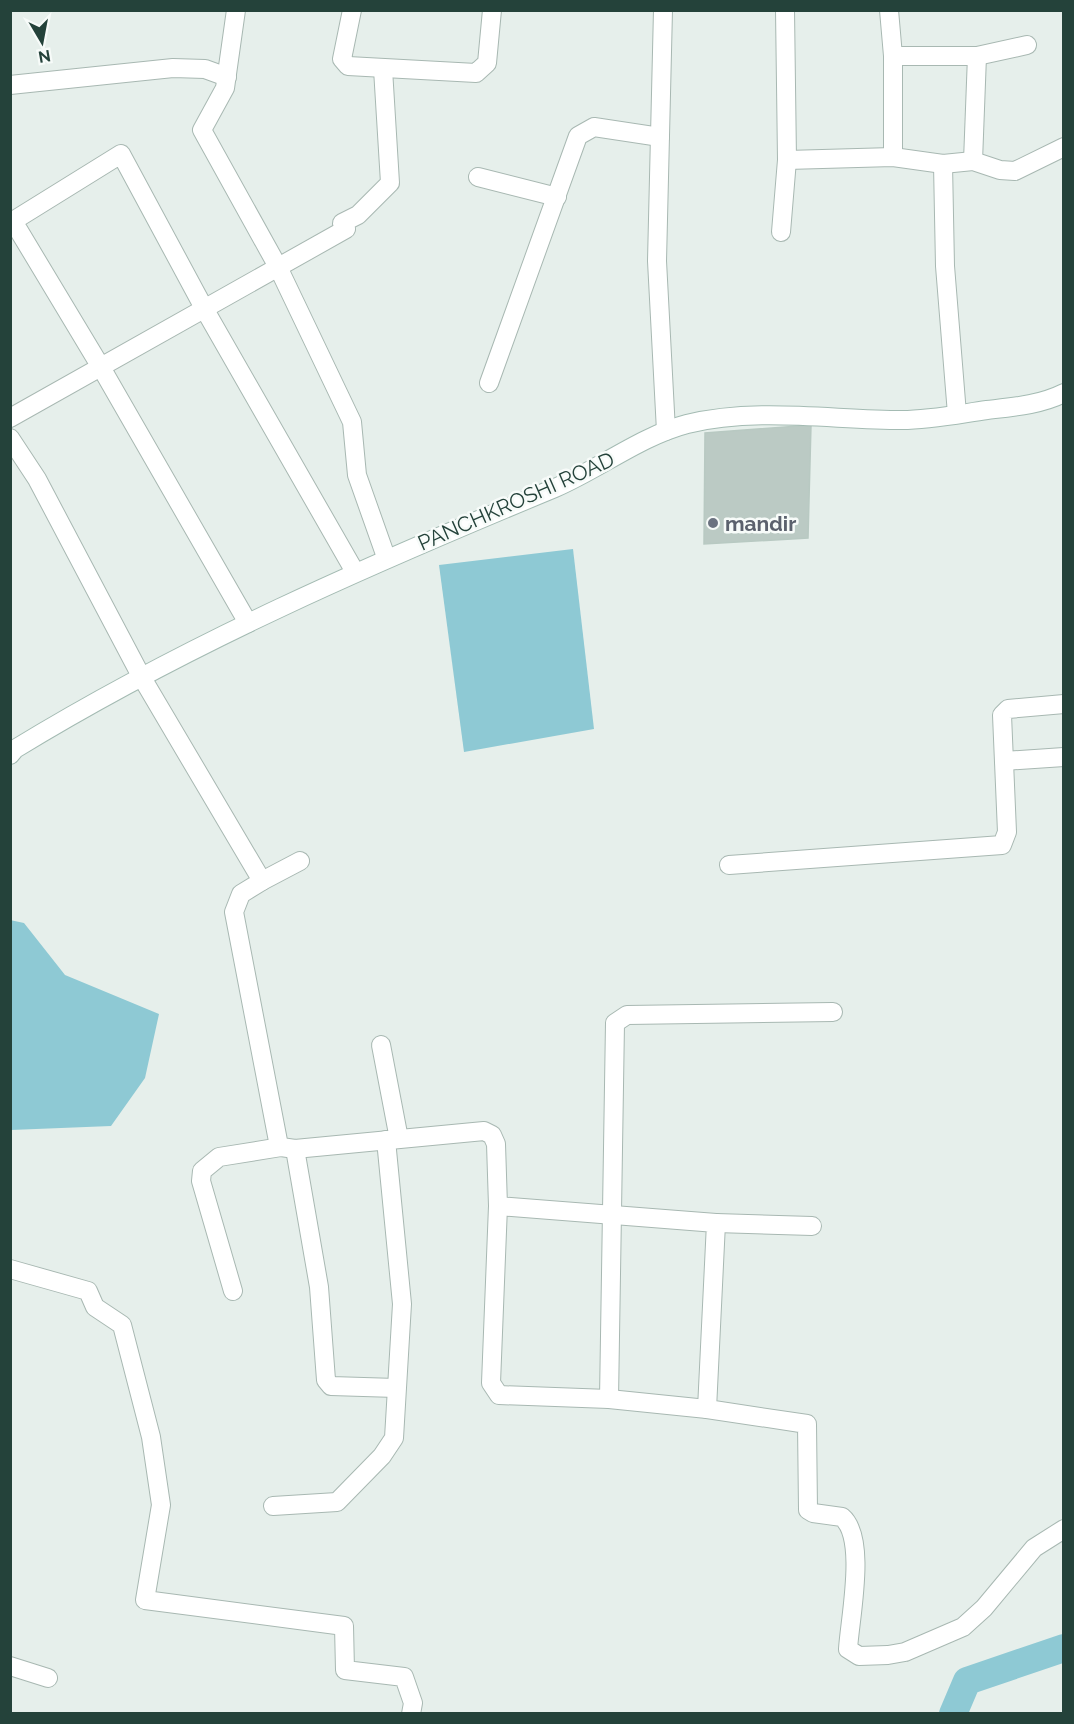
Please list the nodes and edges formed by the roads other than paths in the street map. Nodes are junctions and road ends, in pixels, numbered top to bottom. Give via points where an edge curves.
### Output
1 (236, 10) edge
2 (352, 10) edge
3 (492, 10) edge
4 (663, 10) edge
5 (785, 10) edge
6 (889, 10) edge
7 (1027, 45) dead end
8 (893, 56) junction
9 (977, 56) junction
10 (383, 69) junction
11 (227, 77) junction
12 (10, 86) edge
13 (660, 137) junction
14 (1064, 147) edge
15 (893, 157) junction
16 (787, 160) junction
17 (974, 162) junction
18 (943, 164) junction
19 (477, 177) dead end
20 (557, 197) junction
21 (781, 232) dead end
22 (278, 267) junction
23 (206, 310) junction
24 (102, 369) junction
25 (489, 383) dead end
26 (1064, 393) edge
27 (957, 414) junction
28 (10, 418) edge
29 (666, 431) junction
30 (10, 438) edge
31 (386, 557) junction
32 (355, 572) junction
33 (248, 623) junction
34 (141, 676) junction
35 (1064, 704) edge
36 (12, 747) edge
37 (1064, 758) edge
38 (1004, 761) junction
39 (300, 861) dead end
40 (729, 865) dead end
41 (262, 881) junction
42 (832, 1012) dead end
43 (381, 1045) dead end
44 (392, 1139) junction
45 (288, 1148) junction
46 (498, 1206) junction
47 (612, 1213) junction
48 (716, 1223) junction
49 (813, 1226) dead end
50 (10, 1269) edge
51 (233, 1291) dead end
52 (396, 1388) junction
53 (609, 1399) junction
54 (707, 1409) junction
55 (273, 1506) dead end
56 (1064, 1529) edge
57 (10, 1666) edge
58 (48, 1678) dead end
59 (411, 1713) edge

1 - 11 street
2 - 10 street via 342,59 348,66
3 - 10 street via 487,63 476,74
4 - 13 street
5 - 16 street
6 - 8 street
7 - 9 street
8 - 9 street
8 - 15 street
9 - 17 street
10 - 22 street via 390,183 344,226
11 - 12 street via 205,69 173,68
11 - 22 street via 202,130
13 - 20 street via 594,127 585,130 578,136
13 - 29 street via 657,261
14 - 17 street via 1015,171
15 - 16 street
15 - 18 street
16 - 21 street
17 - 18 street
18 - 27 street via 945,266
19 - 20 street
20 - 25 street
22 - 23 street
22 - 31 street via 352,423 357,475
23 - 24 street
23 - 24 street via 121,154 13,221
23 - 32 street
24 - 28 street
24 - 33 street
26 - 27 street, PANCHKROSHI ROAD via 1031,404
27 - 29 street, PANCHKROSHI ROAD via 906,420 756,416 708,420
29 - 31 street, PANCHKROSHI ROAD via 582,476
30 - 34 street via 37,479
31 - 32 street, PANCHKROSHI ROAD
32 - 33 street, PANCHKROSHI ROAD
33 - 34 street, PANCHKROSHI ROAD
34 - 36 street, PANCHKROSHI ROAD
34 - 41 street
35 - 38 street via 1026,706 1005,712
37 - 38 street
38 - 40 street via 1006,832 998,847
39 - 41 street
41 - 45 street via 241,894 234,912 278,1141
42 - 47 street via 627,1015 618,1020 614,1027
43 - 44 street
44 - 45 street
44 - 46 street via 484,1131 492,1135 496,1144
44 - 52 street via 402,1304
45 - 51 street via 219,1157 202,1171 201,1181
45 - 52 street via 319,1287 326,1380 331,1386
46 - 47 street
46 - 53 street via 490,1383 493,1391 499,1395
47 - 48 street
47 - 53 street
48 - 49 street
48 - 54 street
50 - 59 street via 88,1291 96,1307 122,1325 151,1437 161,1505 145,1600 344,1626 345,1670 404,1677 413,1703
52 - 55 street via 394,1438 382,1456 337,1502
53 - 54 street
54 - 56 street via 807,1424 808,1510 842,1517 854,1533 848,1648 859,1656 905,1652 963,1627 1034,1548
57 - 58 street

